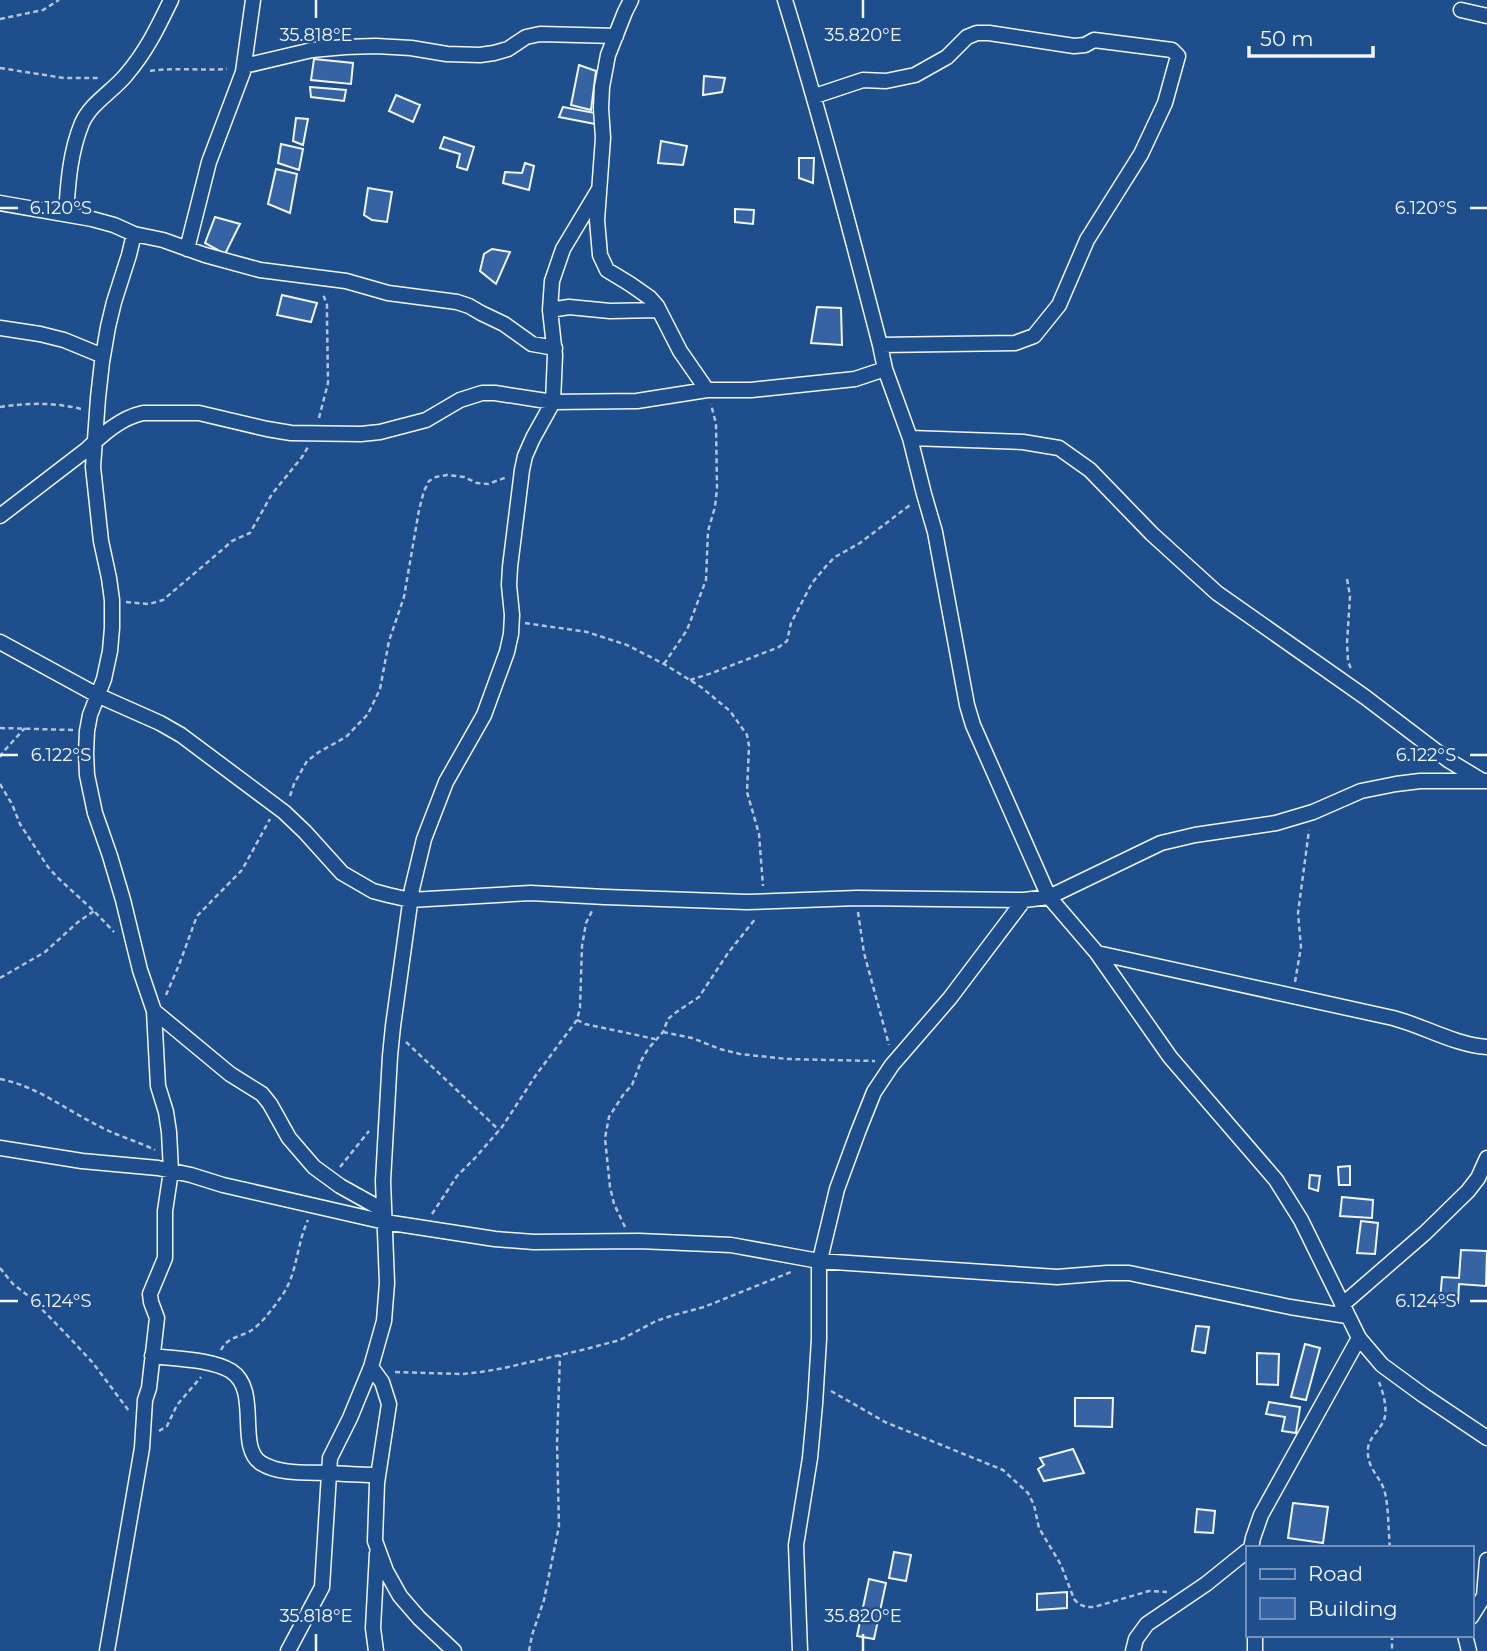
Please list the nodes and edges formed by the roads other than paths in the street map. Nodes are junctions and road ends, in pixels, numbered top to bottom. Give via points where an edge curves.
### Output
1 (171, 0) edge
2 (253, 0) edge
3 (631, 0) edge
4 (785, 0) edge
5 (1461, 10) dead end
6 (1487, 16) edge
7 (616, 36) junction
8 (244, 66) junction
9 (815, 96) junction
10 (599, 189) junction
11 (0, 203) edge
12 (65, 214) junction
13 (134, 234) junction
14 (187, 249) junction
15 (550, 310) junction
16 (659, 310) junction
17 (0, 328) edge
18 (880, 345) junction
19 (555, 348) junction
20 (103, 356) junction
21 (885, 369) junction
22 (707, 390) junction
23 (553, 402) junction
24 (910, 438) junction
25 (94, 440) junction
26 (0, 516) edge
27 (0, 642) edge
28 (97, 695) junction
29 (1484, 780) edge
30 (1049, 897) junction
31 (410, 900) junction
32 (1024, 900) junction
33 (1097, 953) junction
34 (154, 1011) junction
35 (1487, 1047) edge
36 (0, 1148) edge
37 (1487, 1160) edge
38 (171, 1166) junction
39 (384, 1216) junction
40 (819, 1261) junction
41 (1345, 1311) junction
42 (1359, 1338) junction
43 (152, 1356) junction
44 (371, 1367) junction
45 (1487, 1437) edge
46 (328, 1473) junction
47 (378, 1475) junction
48 (1251, 1546) edge
49 (377, 1548) junction
50 (1246, 1551) edge
51 (1487, 1560) edge
52 (1473, 1614) edge
53 (107, 1651) edge
54 (288, 1651) edge
55 (376, 1651) edge
56 (454, 1651) edge
57 (800, 1651) edge
58 (1133, 1651) edge

1 - 12 street via 143,54 82,123 71,161
2 - 8 street
3 - 7 street
4 - 9 street
5 - 6 street
7 - 8 street via 540,34 508,49 480,55 345,47
7 - 10 street via 602,87
8 - 14 street via 209,162
9 - 18 street
9 - 18 street via 863,80 915,75 977,33 1074,46 1094,40 1172,50 1178,56 1165,103 1141,153 1087,240 1059,305 1034,336 1016,343
10 - 15 street via 563,249 552,281
10 - 16 street via 598,243 604,267 650,298
11 - 12 street
12 - 13 street
13 - 14 street
13 - 20 street
14 - 19 street via 261,270 464,303 532,344
15 - 16 street
15 - 19 street
16 - 22 street
17 - 20 street via 64,340
18 - 21 street
19 - 23 street
20 - 25 street
21 - 22 street via 845,381
21 - 24 street
22 - 23 street via 637,401
23 - 25 street via 482,393 426,420 360,434 312,434 199,413 152,412 136,414
23 - 31 street via 522,470 510,567 512,621 507,652 484,716 446,782 424,839
24 - 29 street via 1023,442 1059,448 1090,470 1217,593 1442,756
24 - 30 street via 935,532 967,705
25 - 26 street
25 - 28 street via 96,505 112,600 110,651
27 - 28 street
28 - 31 street via 181,735 280,810 352,880 373,891
28 - 34 street via 87,730 87,775 94,813
29 - 30 street via 1396,783 1276,823 1161,843
30 - 32 street
30 - 33 street
31 - 32 street via 518,893 764,901
31 - 39 street via 393,1026
32 - 40 street via 874,1092 837,1189
33 - 35 street via 1403,1021
33 - 41 street via 1170,1057 1276,1180
34 - 38 street via 158,1086 166,1112
34 - 39 street via 230,1074 262,1094 289,1138 314,1167
36 - 38 street
37 - 41 street via 1468,1191
38 - 39 street via 223,1185
38 - 43 street via 164,1211 164,1258 150,1294 157,1318
39 - 40 street via 415,1226 495,1239 731,1245
39 - 44 street via 386,1303
40 - 41 street via 1057,1278 1129,1273 1279,1305
40 - 57 street via 819,1339 810,1458 796,1545
41 - 42 street
42 - 45 street via 1382,1365
42 - 48 street via 1261,1515
43 - 46 street via 231,1371 243,1385 254,1457 272,1468
43 - 53 street via 142,1448
44 - 46 street via 330,1458
44 - 47 street via 382,1381 389,1405
46 - 47 street
46 - 54 street via 322,1587
47 - 49 street
49 - 55 street
49 - 56 street via 400,1596
50 - 58 street via 1147,1624
51 - 52 street via 1484,1596

